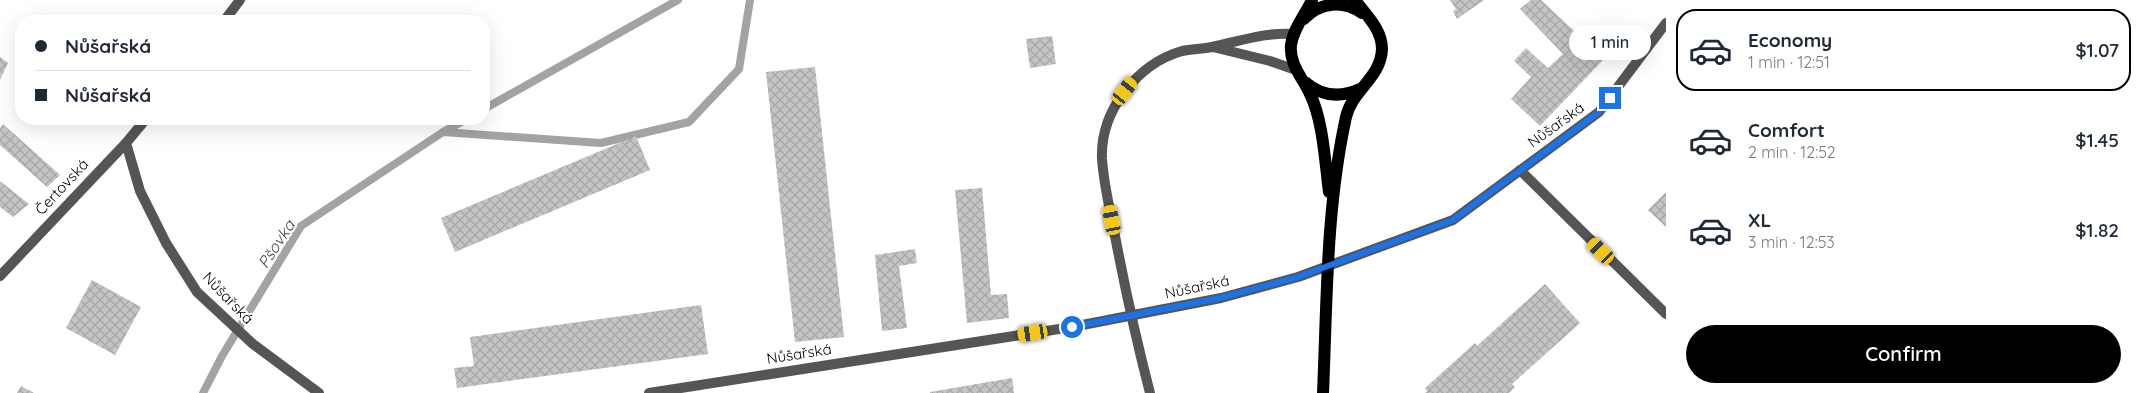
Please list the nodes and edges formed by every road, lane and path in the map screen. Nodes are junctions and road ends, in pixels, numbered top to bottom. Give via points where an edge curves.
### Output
1 (240, 0) edge
2 (1312, 0) edge
3 (1355, 0) edge
4 (229, 15) edge
5 (1366, 15) junction
6 (1666, 23) edge
7 (1297, 28) junction
8 (1212, 47) junction
9 (1299, 76) junction
10 (1360, 89) junction
11 (141, 125) edge
12 (126, 143) junction
13 (1520, 170) junction
14 (1331, 202) junction
15 (0, 276) edge
16 (1666, 314) edge
17 (1130, 316) junction
18 (319, 393) edge
19 (649, 393) edge
20 (1150, 393) edge
21 (1322, 393) edge

1 - 4 street
2 - 7 main road
3 - 5 main road
5 - 7 main road via 1344,4 1331,4 1308,14
5 - 10 main road via 1380,35 1382,47 1377,71
6 - 13 street, Nůšařská via 1599,112
7 - 8 street
7 - 9 main road via 1291,46
8 - 9 street via 1270,61
8 - 17 street via 1182,51 1154,63 1132,82 1118,100 1105,130 1102,157 1105,182
9 - 10 main road via 1324,94 1336,96
9 - 14 main road via 1318,116
10 - 14 main road via 1346,117
11 - 12 street, Čertovská
12 - 15 street, Čertovská
12 - 18 street, Nůšařská via 140,191 166,243 197,292 253,344
13 - 16 street
13 - 17 street, Nůšařská via 1453,220 1298,277 1220,298
14 - 21 main road
17 - 19 street, Nůšařská
17 - 20 street

